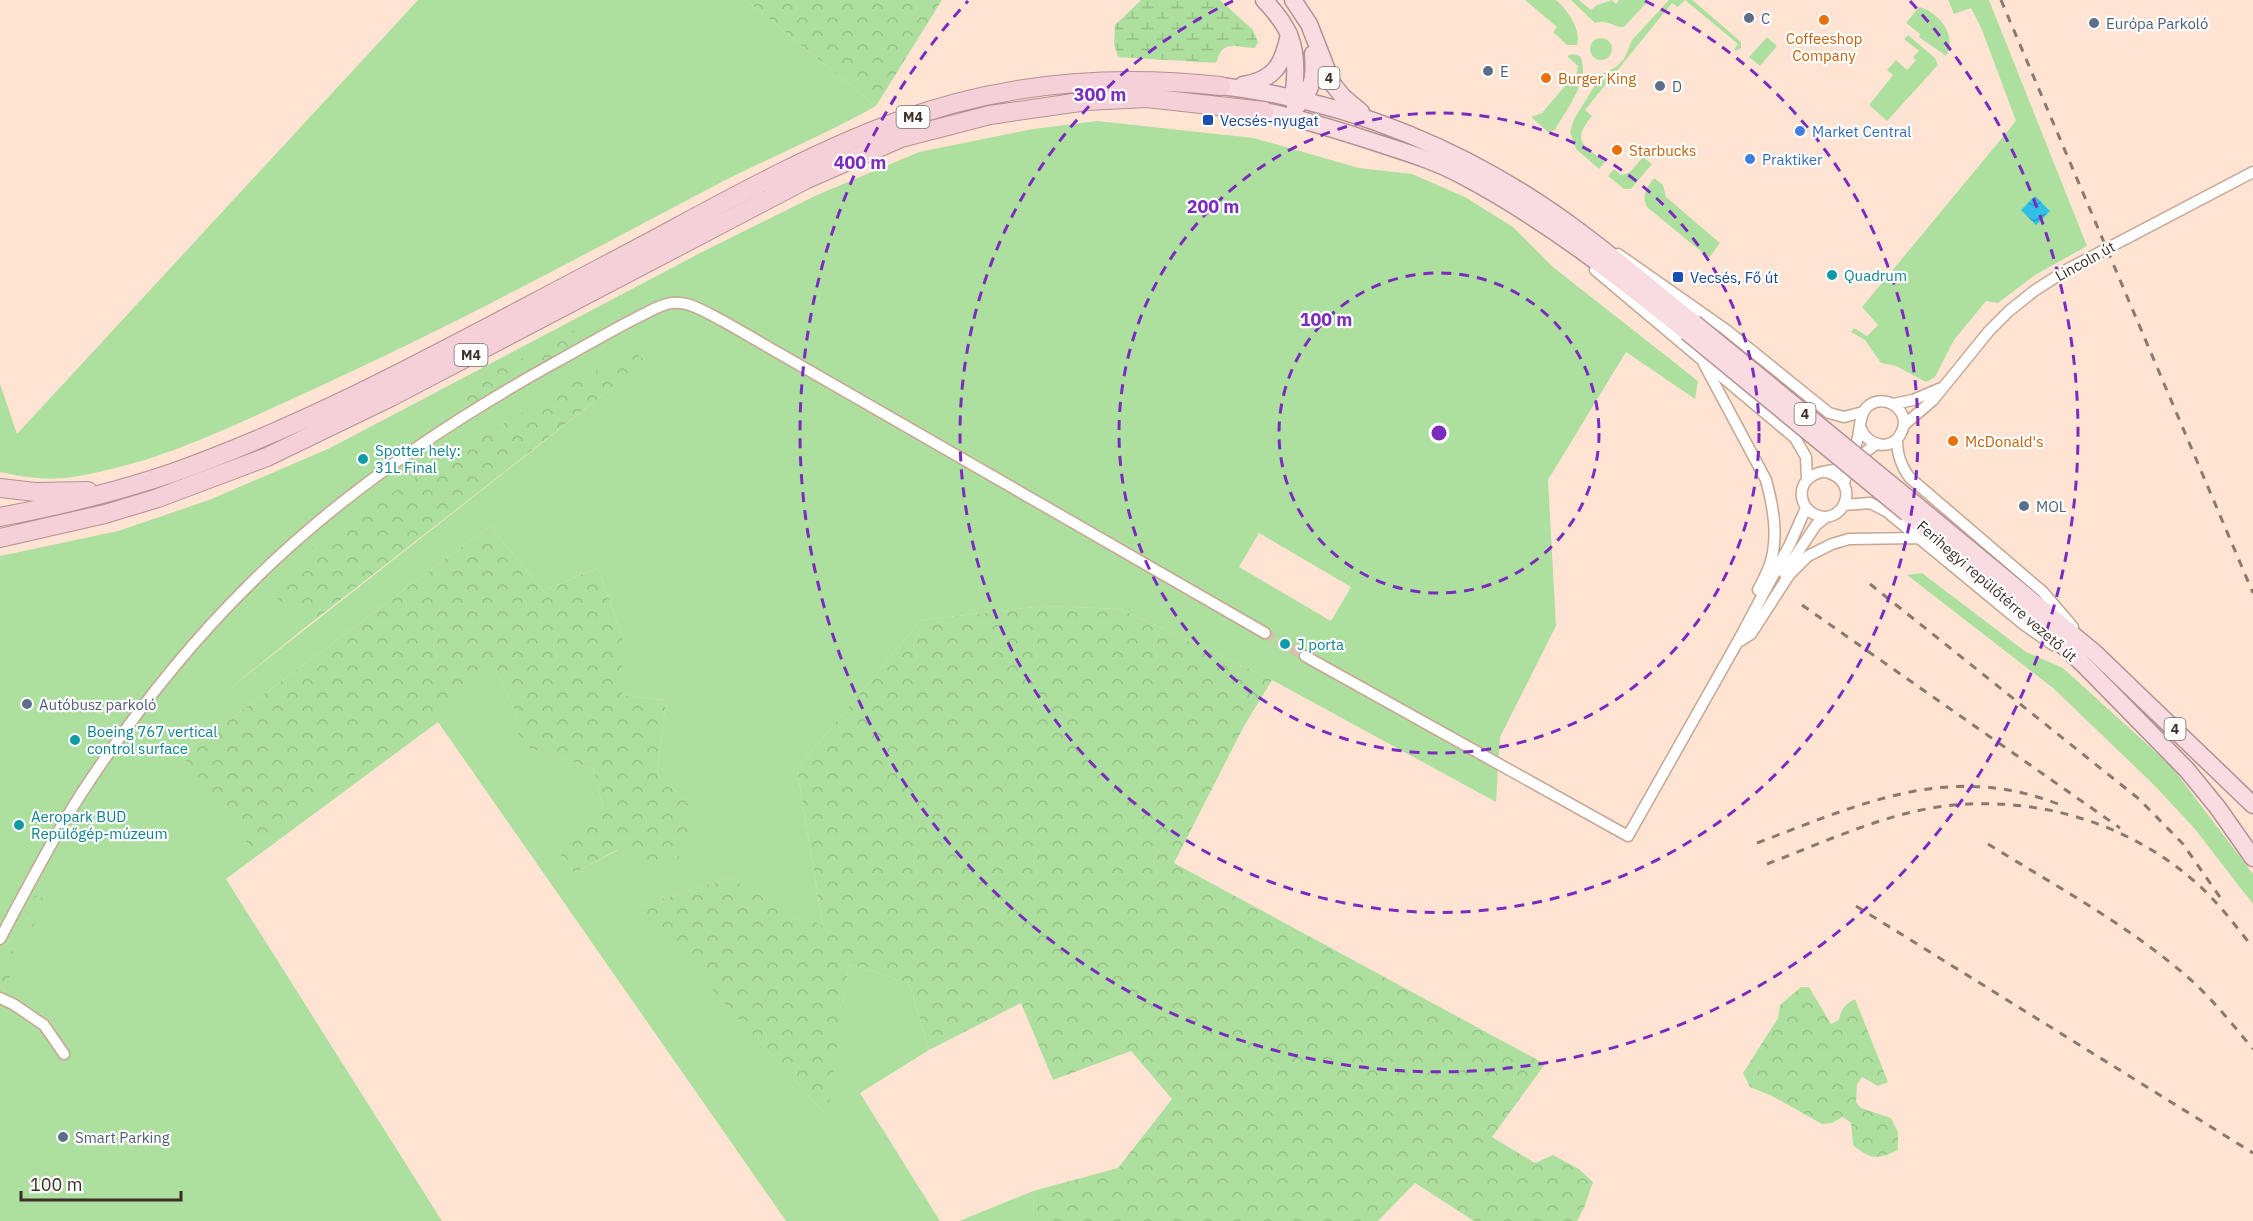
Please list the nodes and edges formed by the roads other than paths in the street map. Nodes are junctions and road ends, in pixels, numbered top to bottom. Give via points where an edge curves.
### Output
1 (1264, 0) edge
2 (1293, 0) edge
3 (1309, 24) junction
4 (1289, 33) junction
5 (1221, 86) junction
6 (1297, 101) junction
7 (1264, 111) junction
8 (1369, 119) junction
9 (1320, 123) junction
10 (2253, 172) edge
11 (1580, 231) junction
12 (1556, 232) junction
13 (1691, 328) junction
14 (1702, 360) junction
15 (1944, 386) junction
16 (1893, 404) junction
17 (1863, 412) junction
18 (1904, 425) junction
19 (1861, 429) junction
20 (1897, 439) junction
21 (1877, 444) junction
22 (1826, 472) junction
23 (1807, 480) junction
24 (1844, 483) junction
25 (0, 488) edge
26 (116, 490) junction
27 (1844, 505) junction
28 (1806, 507) junction
29 (0, 517) edge
30 (1826, 517) junction
31 (0, 538) edge
32 (1919, 538) junction
33 (1264, 633) tunnel mouth
34 (1737, 643) junction
35 (1305, 656) tunnel mouth
36 (2090, 660) junction
37 (2253, 805) edge
38 (2251, 854) edge
39 (0, 939) edge
40 (0, 998) edge
41 (64, 1054) dead end

1 - 4 main road
2 - 3 main road, 4
3 - 6 main road via 1315,74 1311,86
3 - 8 main road, 4 via 1332,83
4 - 5 main road via 1282,62 1274,72 1245,85
4 - 6 main road via 1296,56
5 - 6 main road
5 - 26 highway, M4 via 1117,81 1033,87 898,121 798,164 332,406 218,455
6 - 7 main road
6 - 8 main road
6 - 9 main road, 4 via 1304,116
7 - 9 main road
7 - 31 highway, M4 via 1147,98 1087,101 990,116 901,138 807,179 391,397 267,457 127,508
8 - 11 main road, 4 via 1464,159
9 - 12 main road, 4 via 1419,156 1462,175
10 - 15 street, Lincoln út via 2068,269 2034,291 1989,331
11 - 13 main road, 4
11 - 17 street via 1631,261 1706,315 1829,413 1844,417
12 - 13 main road, 4
12 - 14 street via 1594,270
13 - 36 main road, Ferihegyi repülőtérre vezető út / 4, bridge
14 - 23 street via 1795,438 1806,458
14 - 34 street via 1766,480 1774,525 1770,564
15 - 16 street, Lincoln út
15 - 18 street, Lincoln út
16 - 17 street via 1873,403
16 - 18 street
17 - 19 street
18 - 20 street
19 - 21 street via 1867,439
19 - 22 street via 1839,469
20 - 21 street
20 - 36 street via 1902,467 1910,478 2043,592
21 - 24 street via 1856,461
22 - 23 street
22 - 24 street
23 - 28 street via 1802,494
24 - 27 street
25 - 26 highway via 35,492
26 - 29 highway, M4
27 - 30 street
27 - 32 street via 1878,506
28 - 30 street via 1811,513
28 - 34 street
30 - 34 street via 1816,525
32 - 34 street via 1850,539 1808,556 1789,575 1751,634
32 - 36 street via 2023,624
33 - 39 street via 723,321 686,303 672,303 523,381 434,435 309,530 251,583 160,684 103,762 45,854
34 - 35 street via 1628,836
36 - 37 main road, Ferihegyi repülőtérre vezető út / 4
36 - 38 main road, Ferihegyi repülőtérre vezető út / 4 via 2187,770
40 - 41 street via 44,1025

